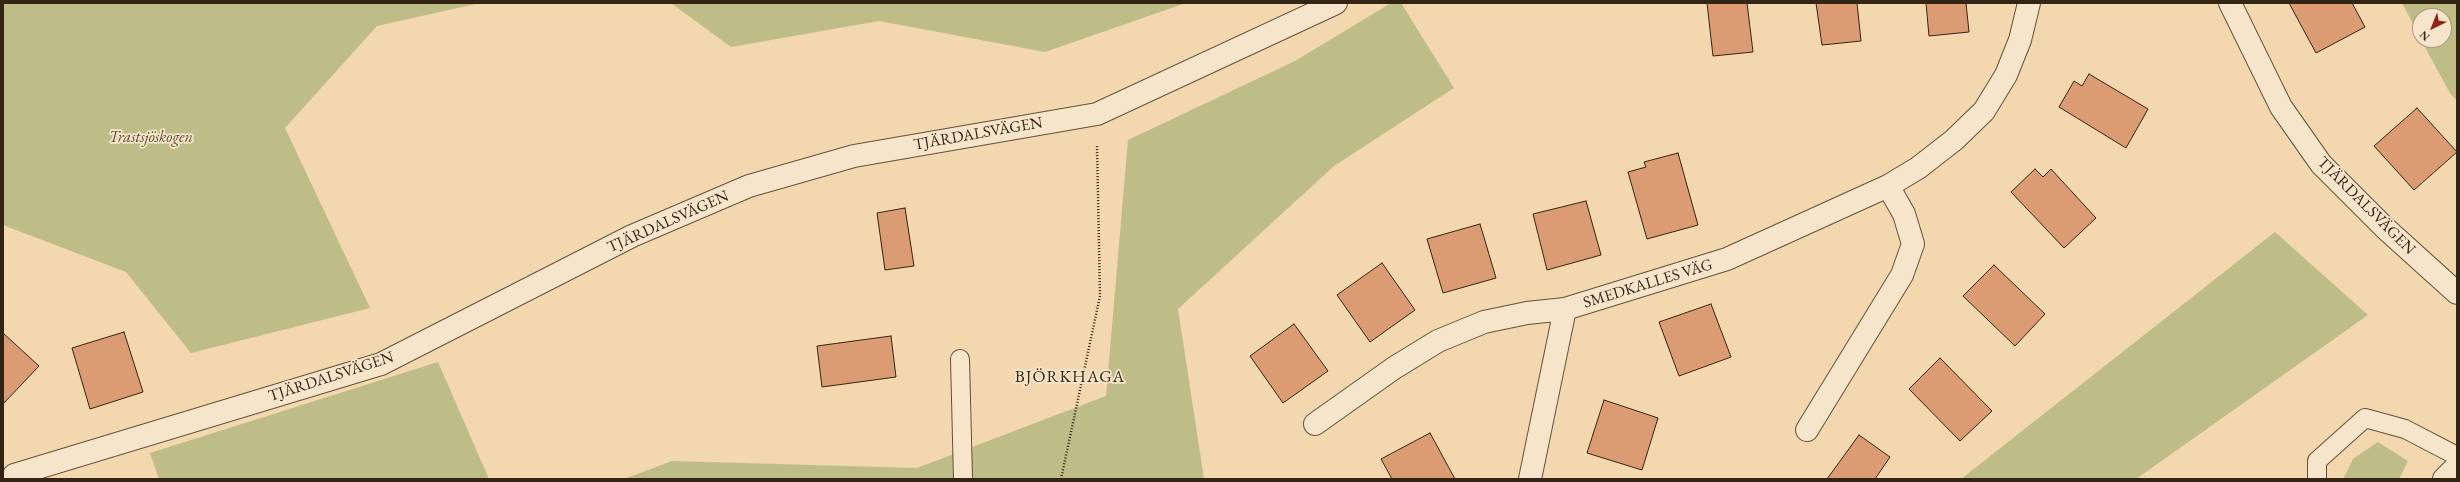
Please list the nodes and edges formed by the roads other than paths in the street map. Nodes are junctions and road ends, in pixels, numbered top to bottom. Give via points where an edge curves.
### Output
1 (1336, 3) edge
2 (2029, 3) edge
3 (2230, 3) edge
4 (1888, 186) junction
5 (2457, 293) edge
6 (1566, 309) junction
7 (960, 359) dead end
8 (1315, 424) dead end
9 (1807, 430) dead end
10 (2457, 456) edge
11 (2457, 466) edge
12 (10, 474) edge
13 (963, 479) edge
14 (1530, 479) edge
15 (2318, 479) edge
16 (2444, 479) edge

1 - 12 street, TJÄRDALSVÄGEN via 1097,114 854,156 749,186 632,236 381,364
2 - 4 street, SMEDKALLES VÄG via 2020,40 2006,76 1984,110 1954,140 1918,168
3 - 5 street, TJÄRDALSVÄGEN via 2282,106 2321,164 2385,228
4 - 6 street, SMEDKALLES VÄG via 1727,259
4 - 9 street via 1904,214 1914,244 1902,275
6 - 8 street via 1527,313 1484,322 1438,341 1394,368
6 - 14 street, SMEDKALLES VÄG
7 - 13 lane
10 - 15 lane via 2405,429 2365,418 2317,461
11 - 16 street

